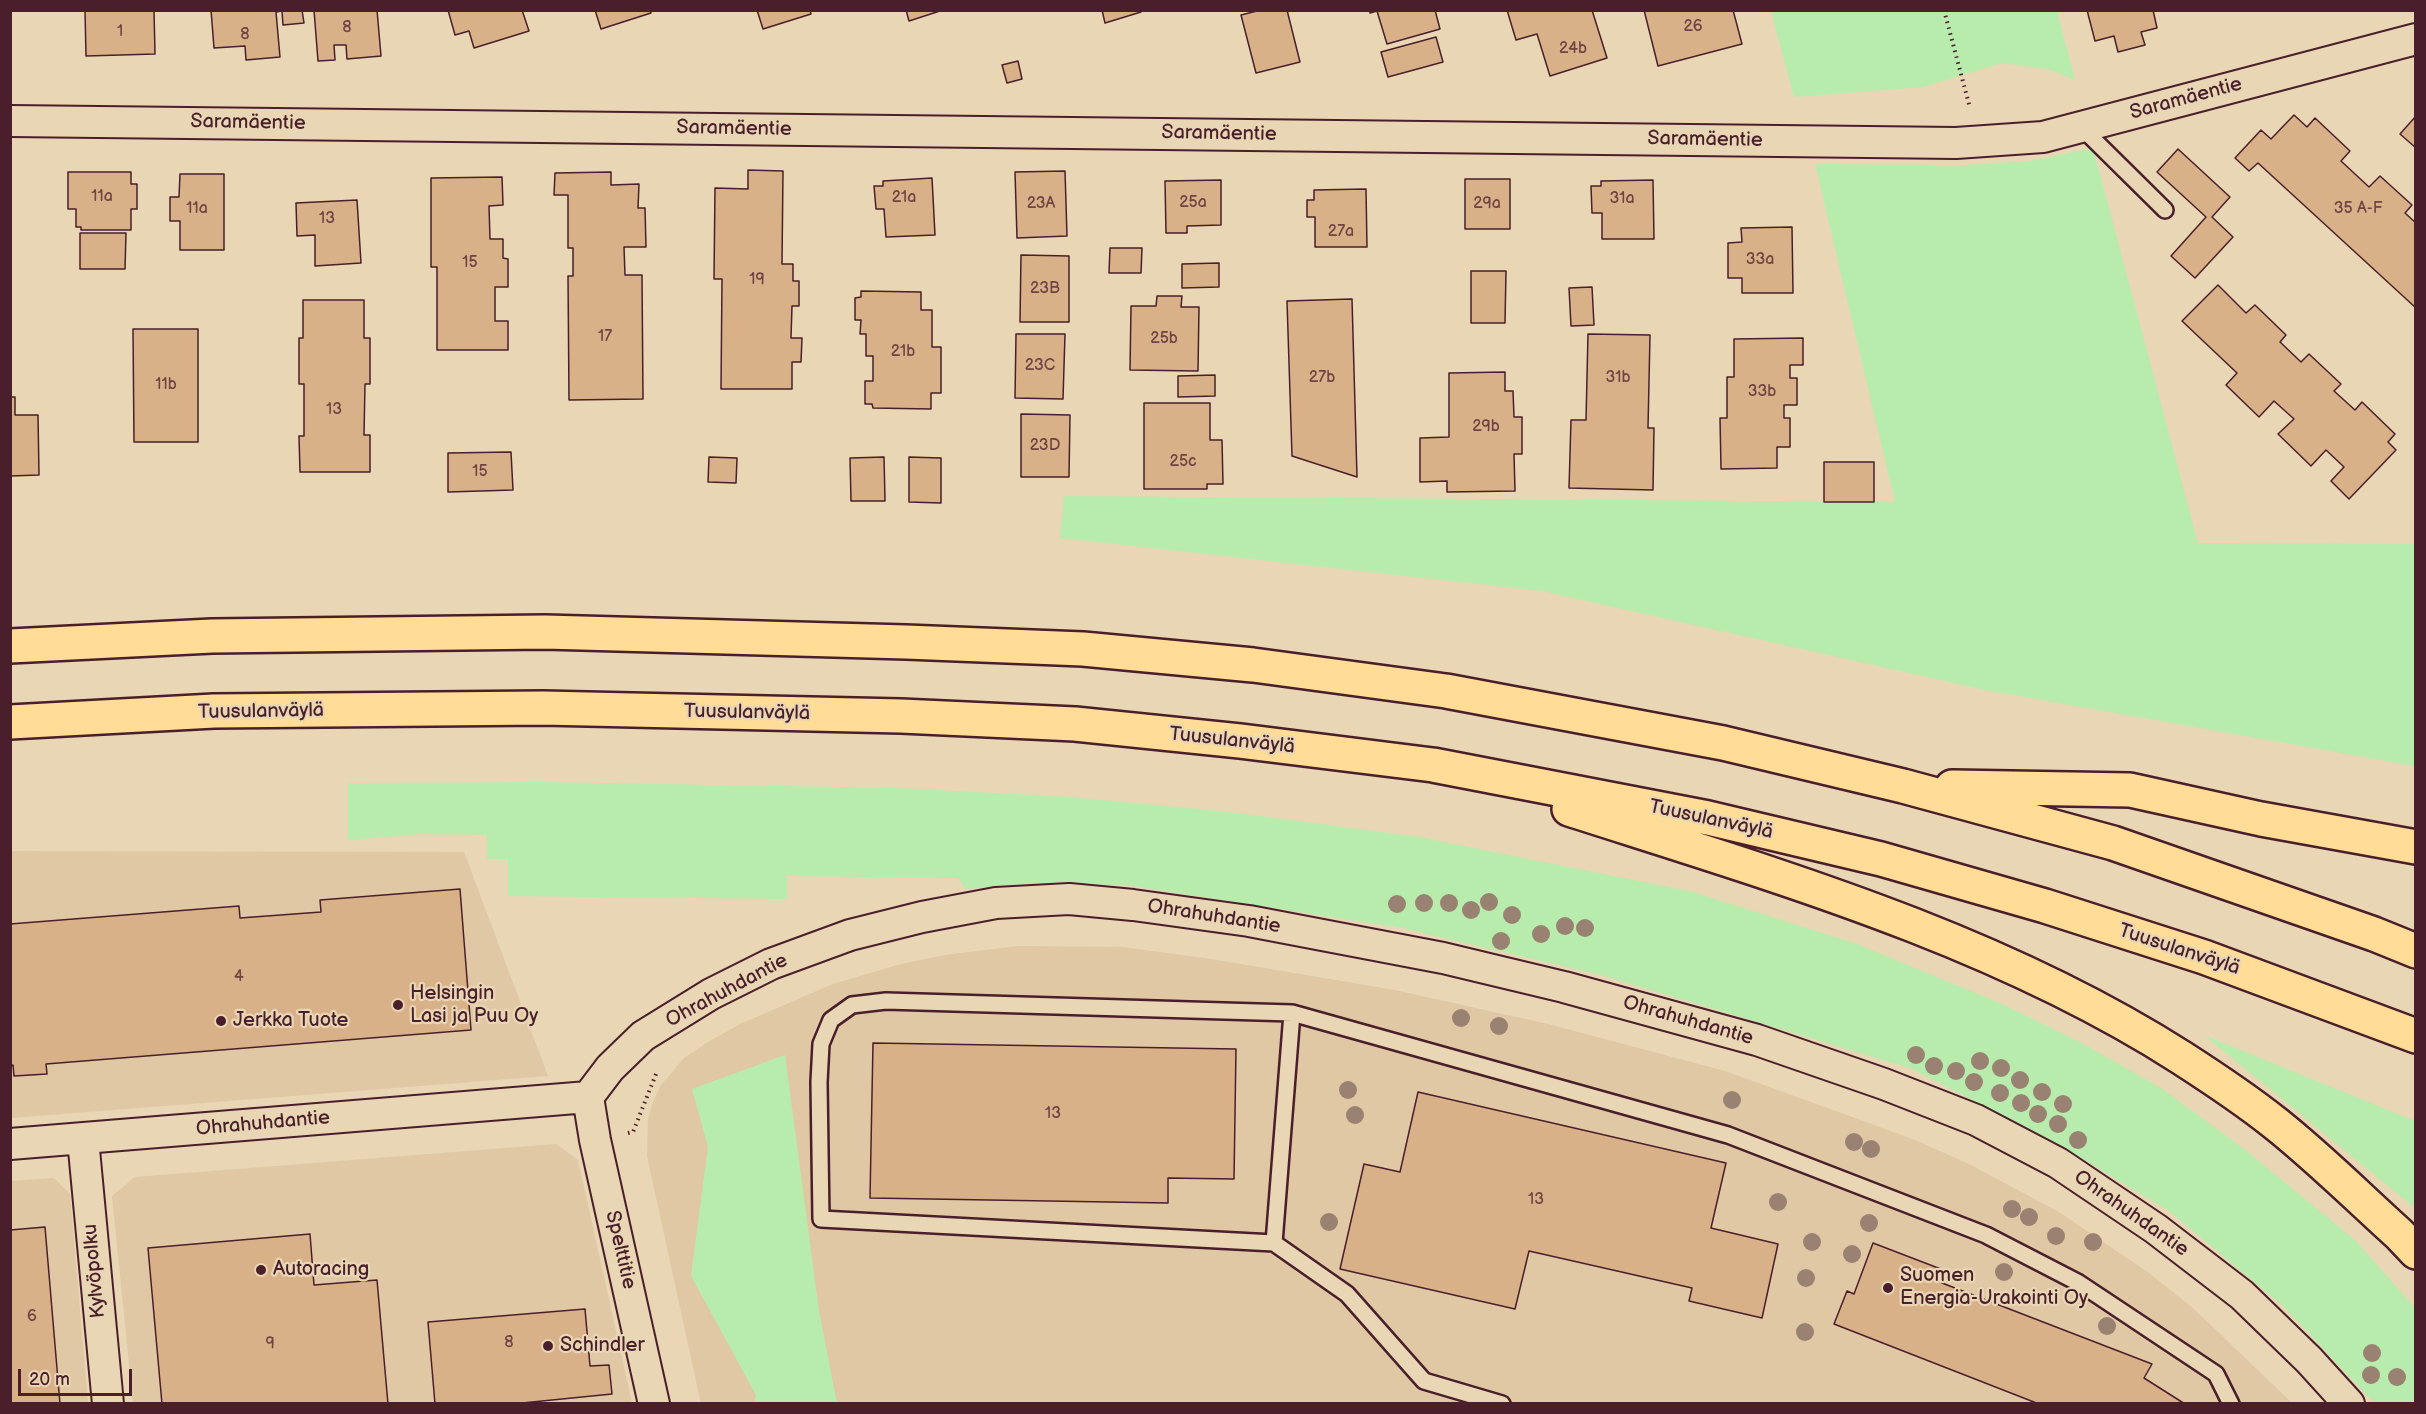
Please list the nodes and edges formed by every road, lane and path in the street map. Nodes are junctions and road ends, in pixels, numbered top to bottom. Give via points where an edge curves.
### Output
1 (1944, 10) edge
2 (2415, 39) edge
3 (10, 121) edge
4 (2080, 127) junction
5 (1976, 142) junction
6 (2165, 210) dead end
7 (10, 646) edge
8 (10, 722) edge
9 (1433, 765) junction
10 (1903, 786) junction
11 (2415, 847) edge
12 (2415, 951) edge
13 (1293, 1013) junction
14 (2415, 1036) edge
15 (588, 1096) junction
16 (83, 1138) junction
17 (10, 1144) edge
18 (1274, 1243) junction
19 (2415, 1252) edge
20 (108, 1404) edge
21 (654, 1404) edge
22 (1502, 1404) edge
23 (2231, 1404) edge
24 (2349, 1404) edge

1 - 5 path
2 - 4 street, Saramäentie
3 - 5 street, Saramäentie
4 - 5 street, Saramäentie via 2043,137
4 - 6 lane
7 - 10 highway via 212,636 544,632 1083,649 1253,665 1446,691 1723,743
8 - 9 highway, Tuusulanväylä via 214,711 532,708 901,716 1075,724
9 - 14 highway, Tuusulanväylä via 1708,818 1881,859 2204,957
9 - 19 highway via 1866,908 2098,1008 2182,1058 2276,1123
10 - 11 highway via 2130,790
10 - 12 highway via 2113,843
13 - 18 lane
13 - 18 lane via 886,1001 852,1005 831,1020 821,1044 821,1219
13 - 23 lane via 1728,1135 1986,1235 2079,1283 2216,1374
15 - 16 street, Ohrahuhdantie
15 - 21 street, Spelttitie
15 - 24 street, Ohrahuhdantie via 643,1036 711,994 771,964 850,935 996,903 1070,899 1249,921 1443,958 1598,996 1757,1040 1976,1120 2058,1163 2242,1295
16 - 17 street, Ohrahuhdantie
16 - 20 street, Kylvöpolku
18 - 22 lane via 1347,1294 1424,1381

